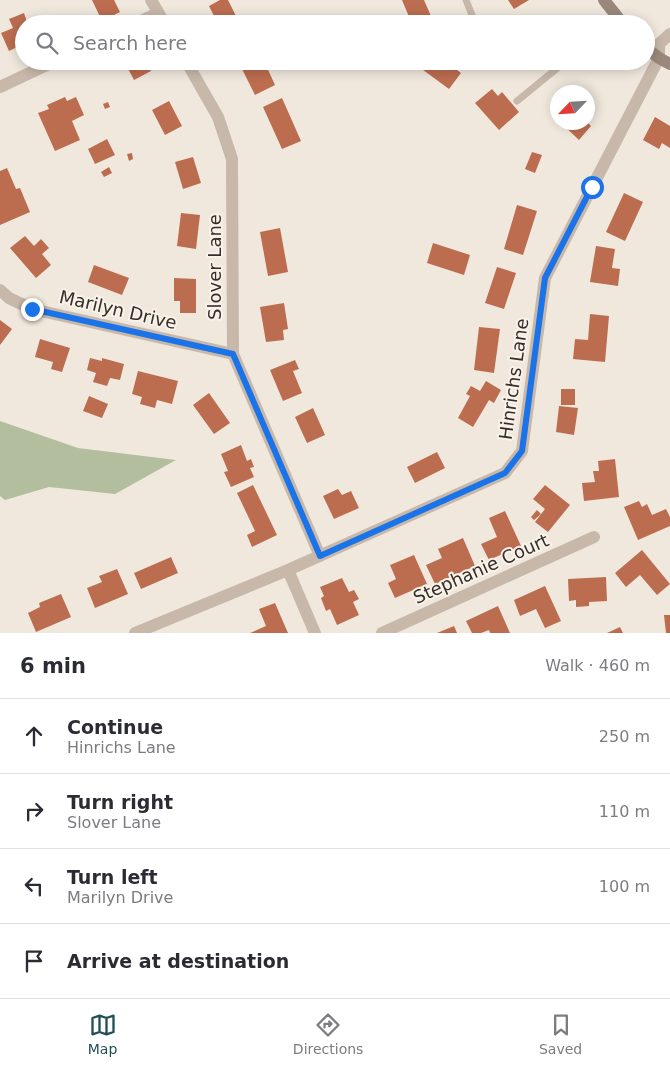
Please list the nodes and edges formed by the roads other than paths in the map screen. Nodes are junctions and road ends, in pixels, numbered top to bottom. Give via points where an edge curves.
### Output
1 (151, 0) edge
2 (466, 0) edge
3 (604, 0) edge
4 (159, 15) edge
5 (472, 15) edge
6 (613, 15) edge
7 (670, 34) edge
8 (664, 61) edge
9 (37, 70) edge
10 (191, 70) edge
11 (555, 70) edge
12 (0, 87) edge
13 (517, 101) dead end
14 (0, 290) edge
15 (233, 354) junction
16 (594, 537) dead end
17 (320, 556) junction
18 (288, 570) junction
19 (135, 633) edge
20 (315, 633) edge
21 (382, 633) edge

1 - 4 street
2 - 5 lane
3 - 6 street
7 - 8 street, Hinrichs Lane via 659,44
8 - 17 street, Hinrichs Lane via 545,278 522,451 505,473
9 - 12 street
10 - 15 street, Slover Lane via 218,117 232,159
11 - 13 lane
14 - 15 street, Marilyn Drive via 32,309
15 - 17 street, Slover Lane
16 - 21 street, Stephanie Court
17 - 18 street, Hinrichs Lane
18 - 19 street, Hinrichs Lane
18 - 20 street

